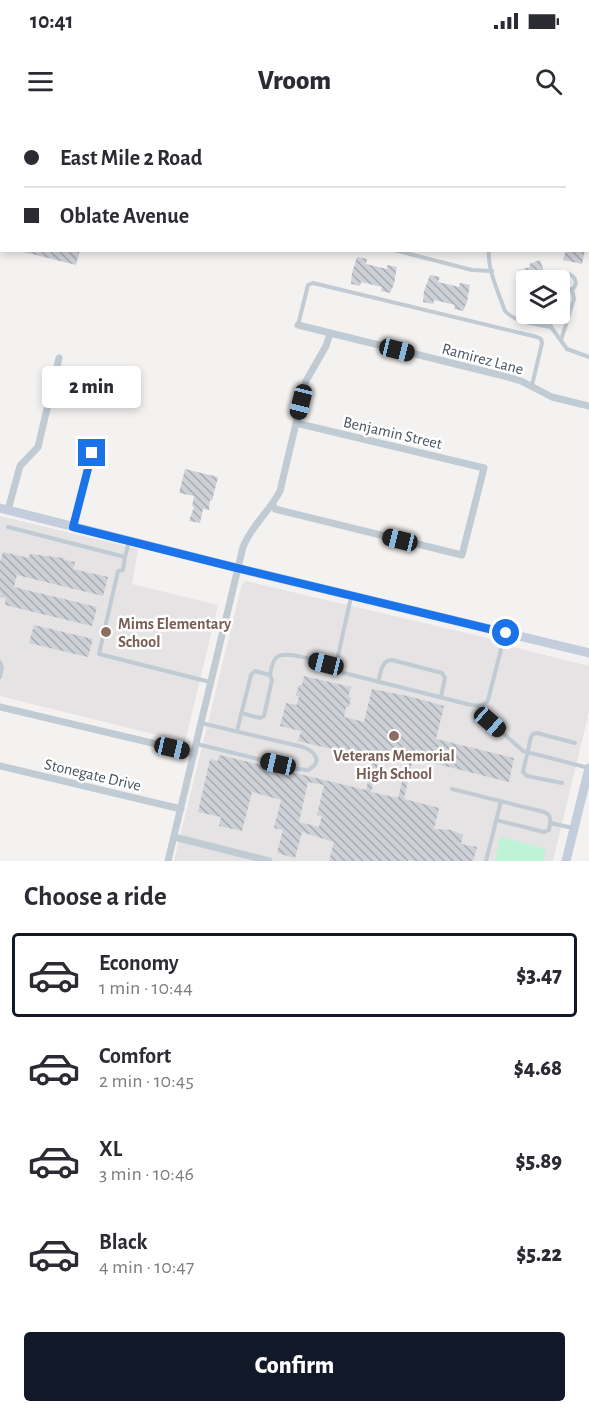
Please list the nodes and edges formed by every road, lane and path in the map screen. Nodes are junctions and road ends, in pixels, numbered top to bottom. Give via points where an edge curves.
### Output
1 (402, 252) edge
2 (418, 252) edge
3 (489, 252) edge
4 (417, 256) junction
5 (492, 271) junction
6 (570, 275) edge
7 (572, 289) joint
8 (550, 324) edge
9 (298, 325) joint
10 (551, 327) junction
11 (330, 334) junction
12 (560, 341) junction
13 (589, 357) edge
14 (58, 358) dead end
15 (531, 386) junction
16 (589, 406) edge
17 (296, 423) junction
18 (77, 448) dead end
19 (92, 453) junction
20 (105, 456) dead end
21 (273, 505) junction
22 (4, 509) edge
23 (8, 527) dead end
24 (73, 527) junction
25 (129, 541) junction
26 (125, 557) junction
27 (237, 568) junction
28 (351, 596) junction
29 (506, 633) junction
30 (589, 653) edge
31 (0, 662) edge
32 (336, 665) junction
33 (270, 675) junction
34 (0, 677) edge
35 (210, 682) junction
36 (378, 682) junction
37 (441, 697) junction
38 (480, 706) junction
39 (0, 707) edge
40 (241, 713) junction
41 (201, 723) junction
42 (237, 731) junction
43 (196, 743) junction
44 (575, 743) dead end
45 (194, 753) junction
46 (527, 753) junction
47 (0, 766) edge
48 (589, 768) edge
49 (562, 783) dead end
50 (452, 789) dead end
51 (586, 796) edge
52 (501, 801) junction
53 (181, 809) junction
54 (496, 820) junction
55 (550, 823) junction
56 (574, 828) junction
57 (174, 837) junction
58 (168, 861) edge
59 (269, 861) edge
60 (486, 861) edge
61 (566, 861) edge

1 - 4 lane
2 - 4 lane
3 - 5 lane
4 - 5 lane
5 - 10 lane via 508,314
6 - 7 lane via 576,282
7 - 12 lane via 574,299
8 - 10 lane
9 - 11 street, Ramirez Lane
9 - 15 lane via 308,285 313,283 537,337 542,343
10 - 12 lane
11 - 15 street, Ramirez Lane
11 - 17 street via 306,381
12 - 13 lane via 567,349
14 - 22 street via 38,447 20,466
15 - 16 street, Ramirez Lane via 552,397
17 - 21 street
17 - 21 street, Benjamin Street via 484,468 462,555 275,509
18 - 19 lane
19 - 20 lane
19 - 24 lane
21 - 27 street via 248,534
22 - 24 main road
23 - 26 lane
24 - 25 main road
25 - 26 lane
25 - 27 main road
26 - 35 lane via 99,654
27 - 28 main road
27 - 35 street
28 - 29 main road
28 - 32 lane
29 - 30 main road
29 - 38 lane via 489,700
31 - 34 lane
32 - 33 lane via 283,655 274,660
32 - 36 lane via 341,672
33 - 40 lane via 252,673
33 - 40 lane via 273,680 264,716
35 - 41 street
36 - 37 lane
36 - 37 lane via 384,664 392,660 442,673 445,678
37 - 38 lane
38 - 46 lane via 490,722
39 - 45 street
40 - 42 lane
41 - 42 lane
41 - 43 street
42 - 43 lane via 308,749 316,762 308,770
43 - 45 street
44 - 46 lane via 535,733
45 - 53 street
46 - 48 lane
46 - 49 lane via 524,774
47 - 53 street, Stonegate Drive
48 - 51 main road
50 - 52 lane
51 - 56 main road
52 - 54 lane
52 - 55 lane via 547,813
53 - 57 street
54 - 55 lane via 544,832 549,830
54 - 60 lane
55 - 56 lane
56 - 61 main road
57 - 58 street
57 - 59 street

